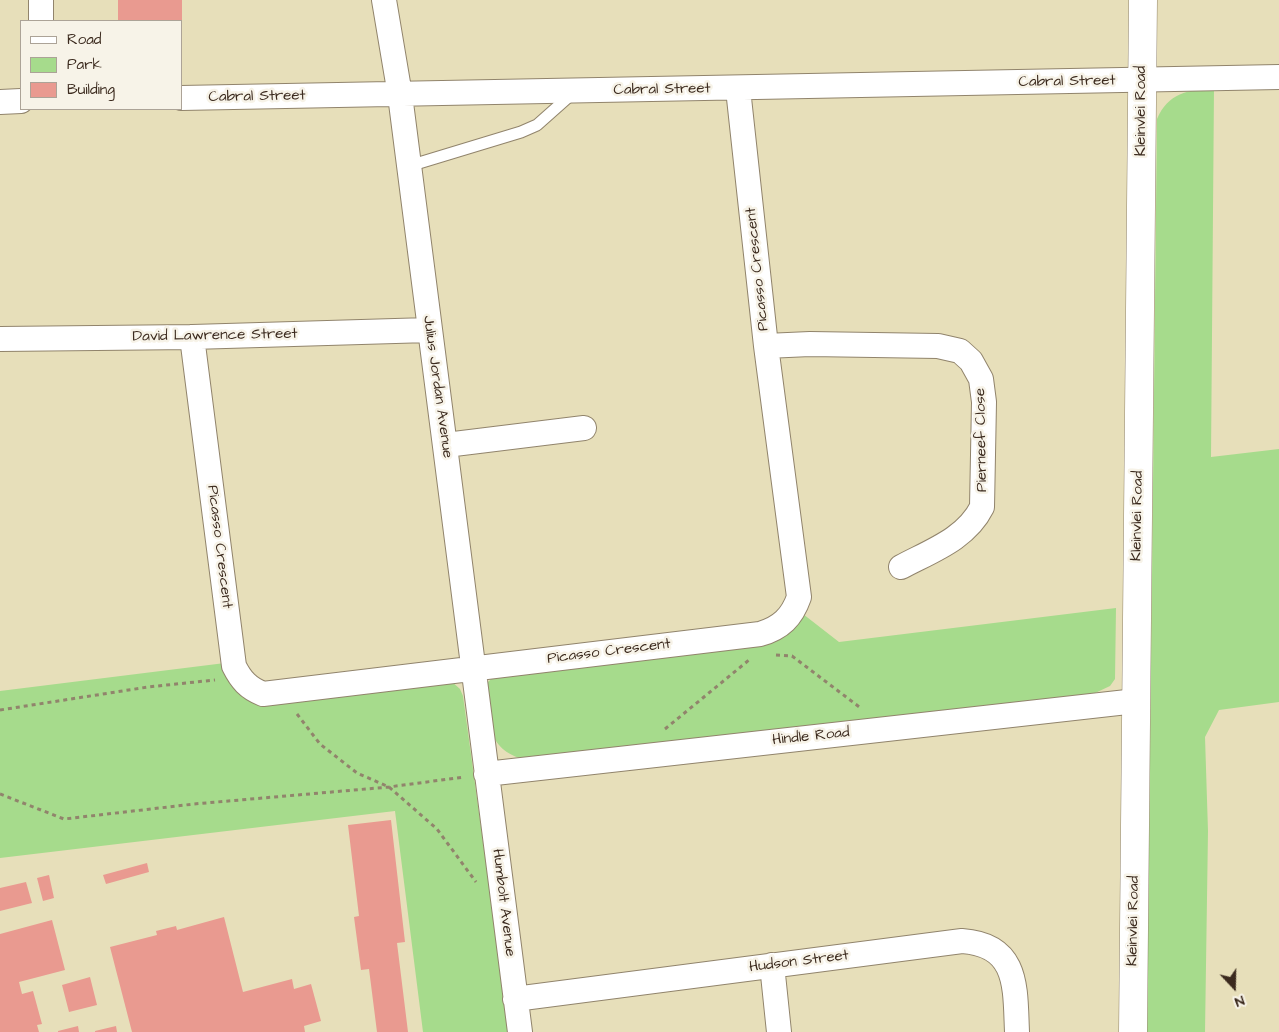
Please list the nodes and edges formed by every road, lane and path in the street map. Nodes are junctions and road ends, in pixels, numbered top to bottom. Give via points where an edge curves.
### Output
1 (41, 0) edge
2 (384, 0) edge
3 (1143, 0) edge
4 (42, 20) edge
5 (1279, 77) edge
6 (1143, 80) junction
7 (738, 89) junction
8 (575, 92) junction
9 (400, 94) junction
10 (182, 98) edge
11 (20, 101) edge
12 (0, 102) edge
13 (409, 166) junction
14 (429, 330) junction
15 (192, 337) junction
16 (0, 339) edge
17 (766, 346) junction
18 (584, 428) dead end
19 (446, 445) junction
20 (901, 567) dead end
21 (759, 644) junction
22 (472, 669) junction
23 (239, 677) junction
24 (1136, 701) junction
25 (0, 710) edge
26 (296, 713) dead end
27 (889, 728) junction
28 (658, 734) dead end
29 (486, 774) junction
30 (389, 788) junction
31 (0, 794) edge
32 (501, 891) junction
33 (772, 965) junction
34 (515, 999) junction
35 (520, 1032) edge
36 (779, 1032) edge
37 (1017, 1032) edge
38 (1133, 1032) edge

1 - 4 street
2 - 9 street, Julius Jordan Avenue
3 - 6 street, Kleinvlei Road
5 - 6 street, Cabral Street
6 - 7 street, Cabral Street
6 - 24 street, Kleinvlei Road
7 - 8 street, Cabral Street
7 - 17 street, Picasso Crescent
8 - 9 street, Cabral Street
8 - 13 lane via 536,125 521,132
9 - 10 street, Cabral Street
9 - 13 street, Julius Jordan Avenue
11 - 12 street
13 - 14 street, Julius Jordan Avenue
14 - 15 street, David Lawrence Street
14 - 19 street, Julius Jordan Avenue
15 - 16 street, David Lawrence Street
15 - 23 street, Picasso Crescent via 234,666
17 - 20 street, Pierneef Close via 938,346 960,351 971,361 981,379 984,402 982,507 975,521 958,536
17 - 21 street, Picasso Crescent via 799,597 793,612 782,625
18 - 19 street
19 - 22 street, Julius Jordan Avenue
21 - 22 street, Picasso Crescent
21 - 27 path via 792,656
21 - 28 path
22 - 23 street, Picasso Crescent via 263,694
22 - 29 street, Julius Jordan Avenue
23 - 25 path via 148,687
24 - 27 street, Hindle Road
24 - 38 street, Kleinvlei Road
26 - 30 path via 320,744 358,774
27 - 29 street, Hindle Road
29 - 30 path
29 - 32 street, Humbolt Avenue
30 - 31 path via 64,818
30 - 32 path via 437,829 479,886
32 - 34 street, Humbolt Avenue
33 - 34 street, Hudson Street
33 - 36 street
33 - 37 street, Hudson Street via 962,942 982,945 1004,960 1014,977
34 - 35 street, Humbolt Avenue

